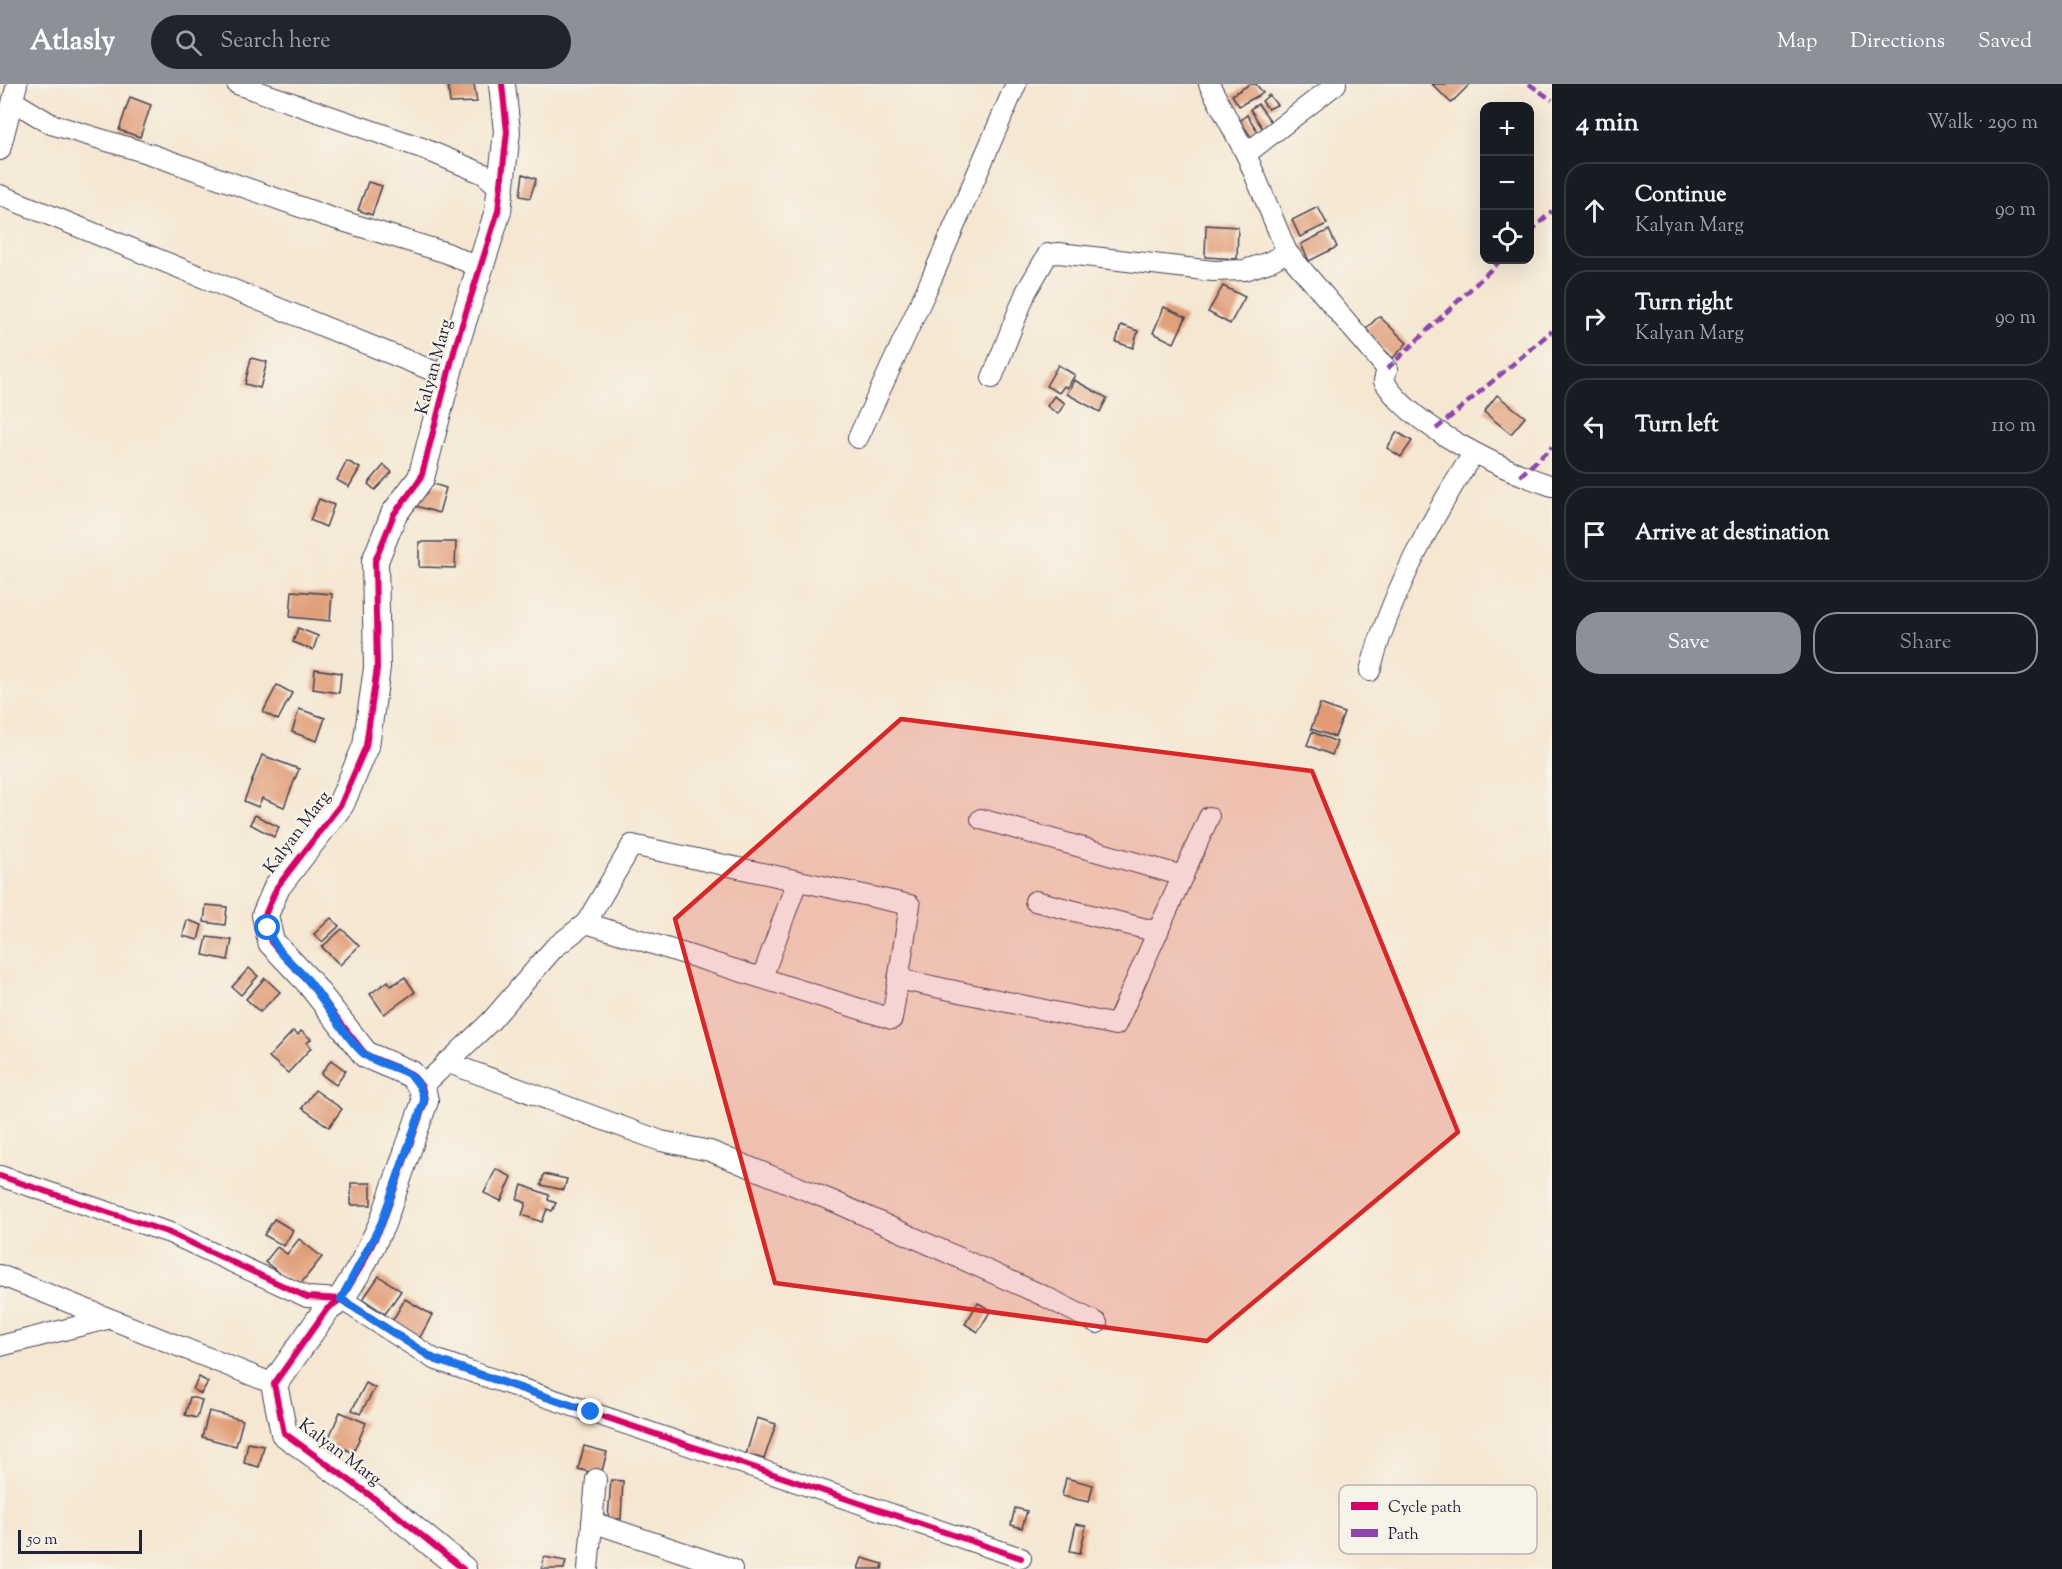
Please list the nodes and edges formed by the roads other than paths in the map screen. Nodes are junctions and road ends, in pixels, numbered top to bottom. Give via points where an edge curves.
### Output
1 (237, 84) edge
2 (502, 84) edge
3 (1016, 84) edge
4 (1209, 84) edge
5 (1336, 84) edge
6 (15, 93) edge
7 (0, 150) edge
8 (1246, 154) junction
9 (501, 189) junction
10 (0, 195) edge
11 (1287, 252) junction
12 (480, 267) junction
13 (448, 376) junction
14 (992, 378) dead end
15 (858, 438) dead end
16 (1473, 453) junction
17 (1552, 486) edge
18 (1370, 671) dead end
19 (1209, 817) dead end
20 (981, 819) dead end
21 (1183, 876) junction
22 (797, 881) junction
23 (1035, 901) dead end
24 (586, 923) junction
25 (1158, 932) junction
26 (762, 978) junction
27 (898, 980) junction
28 (447, 1062) junction
29 (422, 1087) junction
30 (0, 1176) edge
31 (0, 1275) edge
32 (341, 1299) junction
33 (107, 1318) junction
34 (1097, 1323) dead end
35 (0, 1346) edge
36 (274, 1384) junction
37 (596, 1479) dead end
38 (592, 1522) junction
39 (1020, 1558) dead end
40 (463, 1569) edge
41 (588, 1569) edge
42 (732, 1569) edge

1 - 9 street via 422,148 484,174
2 - 9 street, Kalyan Marg via 507,132
3 - 15 street via 932,280
4 - 8 street
5 - 8 street
6 - 7 street
6 - 12 street via 51,124
8 - 11 street
9 - 12 street, Kalyan Marg
10 - 13 street
11 - 14 street via 1245,270 1212,272 1048,254 1026,292
11 - 16 street via 1387,369 1384,381 1390,392
12 - 13 street, Kalyan Marg
13 - 29 street, Kalyan Marg via 421,478 394,514 375,561 377,668 366,746 341,804 276,887 265,915 271,942 308,981 366,1055 411,1074
16 - 17 street via 1520,476
16 - 18 street via 1400,591
19 - 21 street
20 - 21 street
21 - 25 street
22 - 24 street via 632,845
22 - 26 street
22 - 27 street via 910,905
23 - 25 street
24 - 26 street
24 - 28 street via 554,948 491,1021
25 - 27 street via 1116,1024
26 - 27 street via 892,1019
28 - 29 street
28 - 34 street via 661,1141 710,1151 866,1216
29 - 32 street via 424,1101 381,1224
30 - 32 street via 170,1233 307,1297
31 - 33 street
32 - 36 street via 327,1309
32 - 39 street via 434,1359
33 - 35 street
33 - 36 street
36 - 40 street, Kalyan Marg via 284,1433 393,1512
37 - 38 street
38 - 41 street
38 - 42 street

